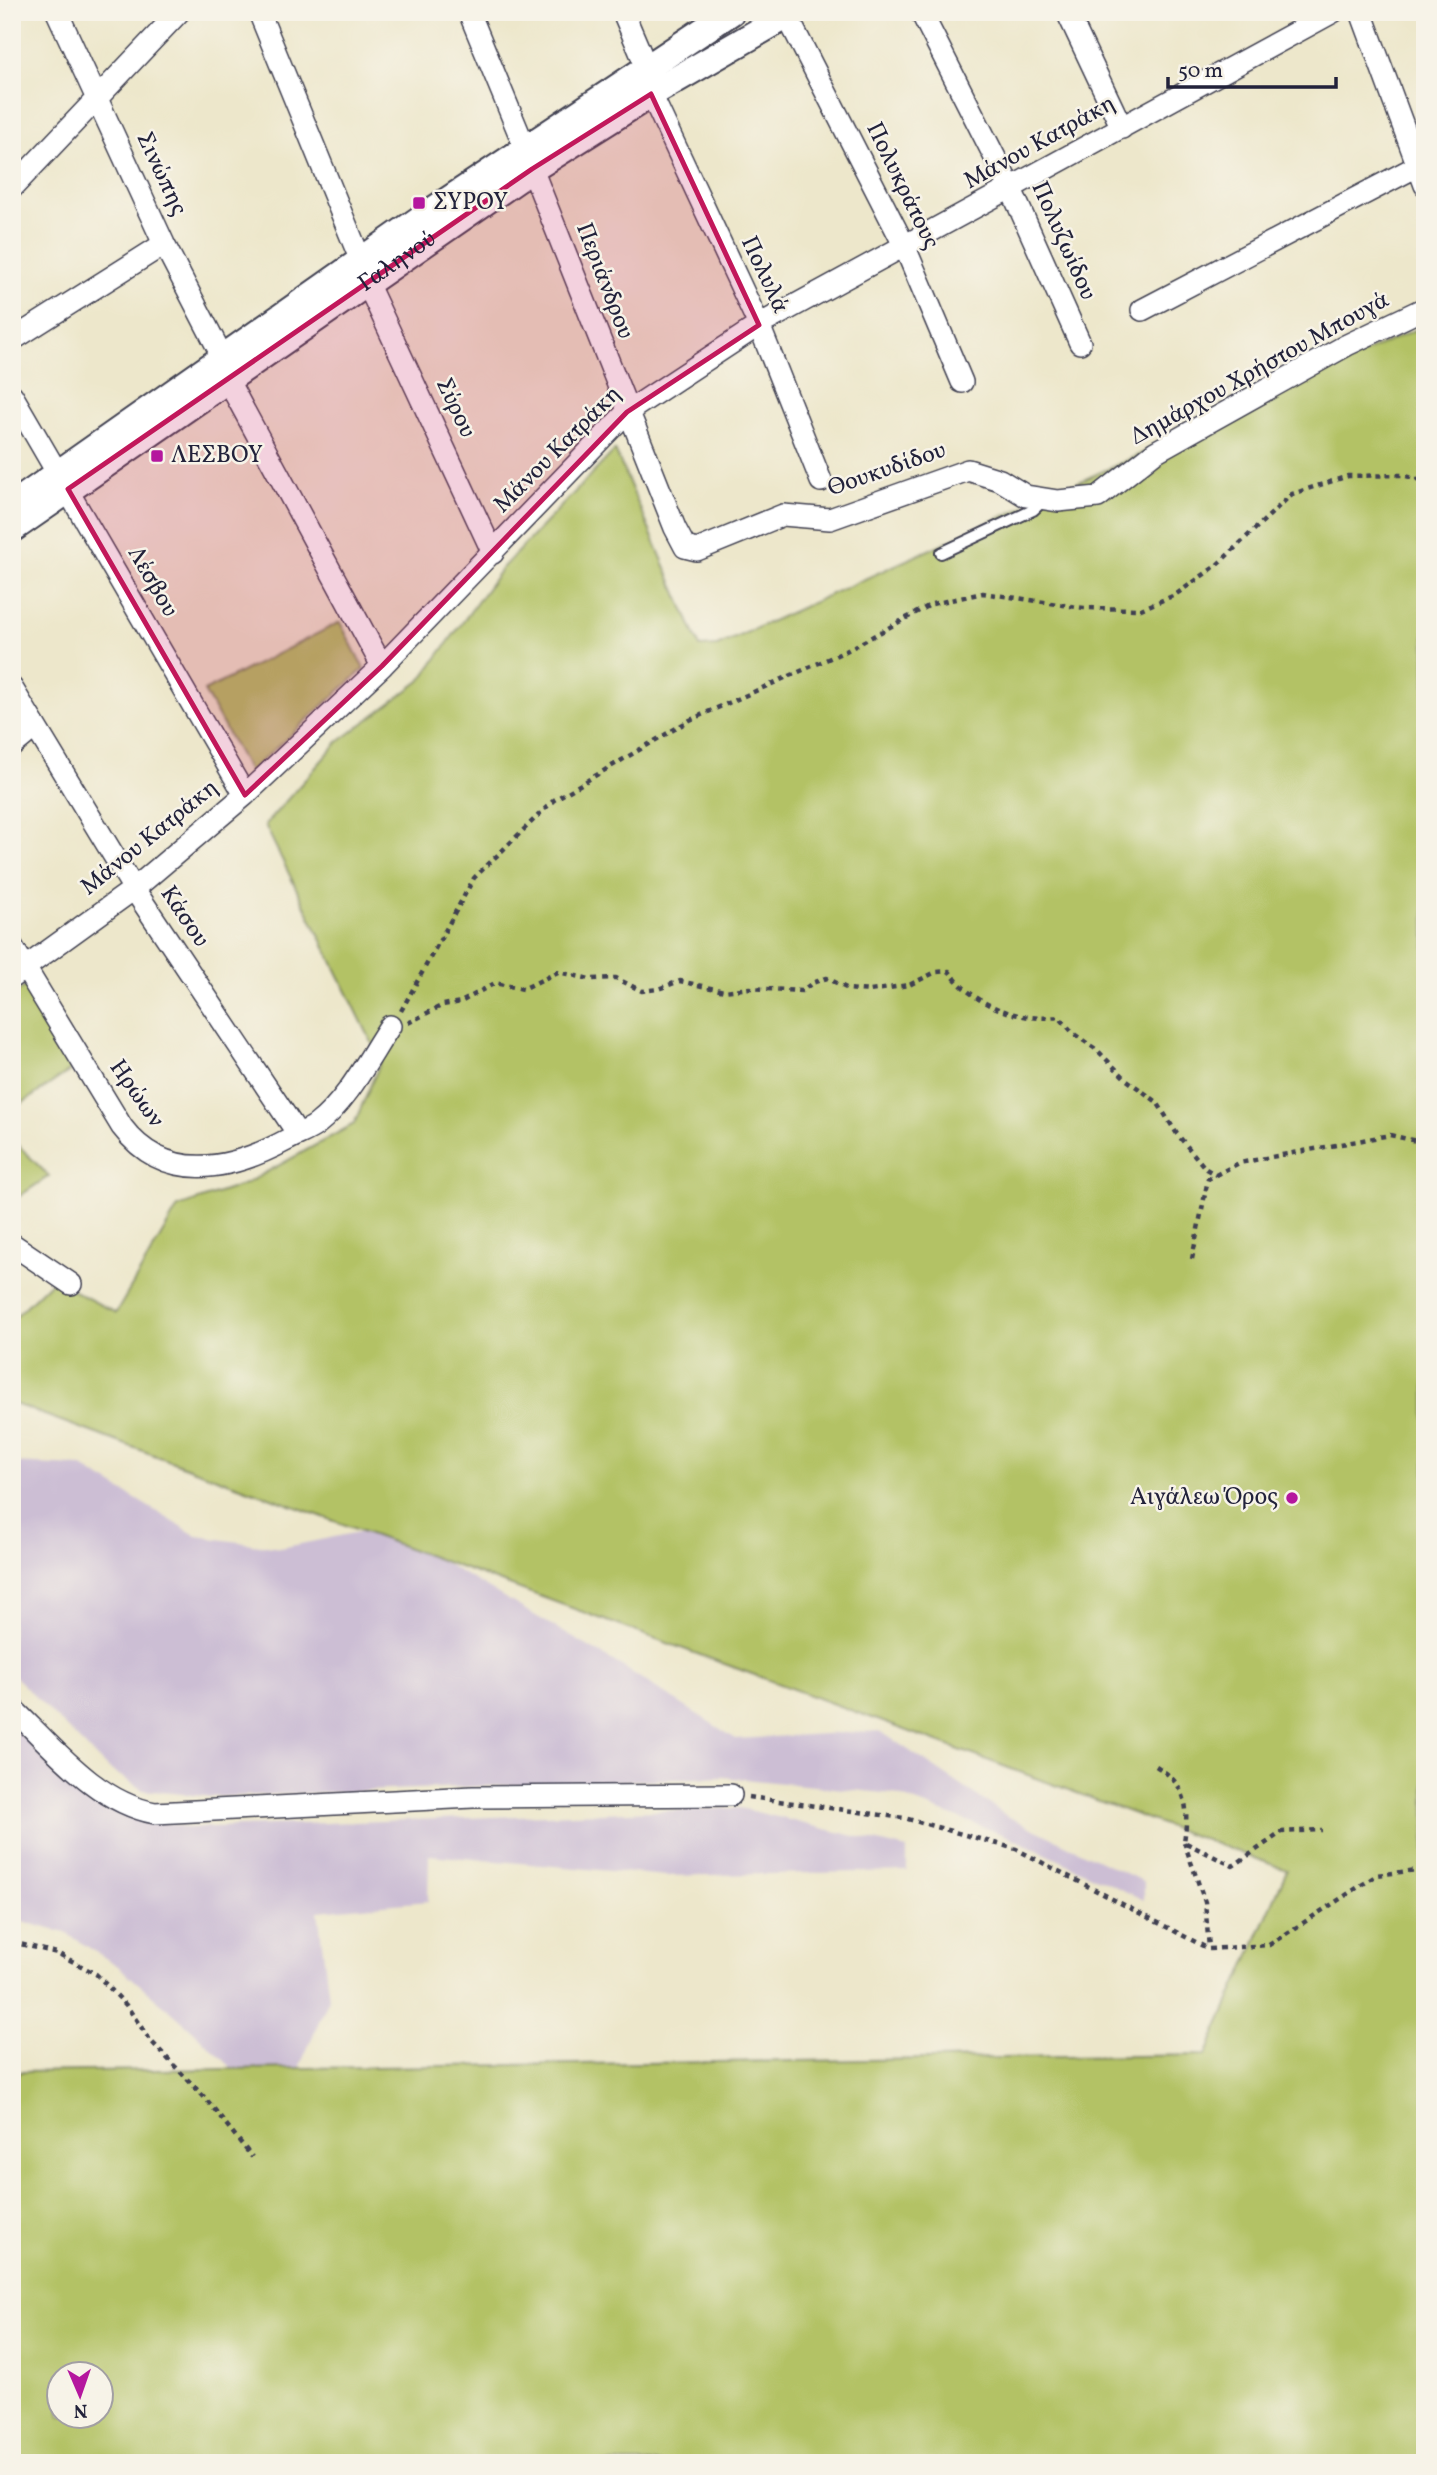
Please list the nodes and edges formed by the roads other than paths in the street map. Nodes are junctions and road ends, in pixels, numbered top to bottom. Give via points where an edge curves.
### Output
1 (57, 12) edge
2 (179, 12) edge
3 (259, 12) edge
4 (469, 12) edge
5 (623, 12) edge
6 (731, 12) edge
7 (921, 12) edge
8 (1067, 12) edge
9 (1333, 12) edge
10 (1361, 12) edge
11 (788, 14) edge
12 (646, 66) junction
13 (651, 94) junction
14 (98, 97) junction
15 (1122, 128) junction
16 (529, 159) junction
17 (1422, 171) edge
18 (15, 176) edge
19 (1011, 189) junction
20 (164, 244) junction
21 (904, 245) junction
22 (365, 273) junction
23 (1425, 308) edge
24 (1142, 310) dead end
25 (759, 325) junction
26 (12, 340) edge
27 (1080, 342) dead end
28 (224, 368) junction
29 (962, 382) dead end
30 (12, 395) edge
31 (627, 412) junction
32 (821, 481) dead end
33 (63, 482) junction
34 (1045, 499) junction
35 (12, 506) edge
36 (12, 529) edge
37 (941, 553) dead end
38 (493, 554) junction
39 (382, 666) junction
40 (12, 688) edge
41 (35, 727) junction
42 (12, 746) edge
43 (246, 795) junction
44 (134, 889) junction
45 (12, 946) edge
46 (18, 972) edge
47 (392, 1023) road end
48 (298, 1134) junction
49 (12, 1244) edge
50 (71, 1284) dead end
51 (12, 1708) edge
52 (731, 1795) road end

1 - 14 street, Σινώπης
2 - 14 street
3 - 22 street, Σύρου
4 - 16 street, Περιάνδρου
5 - 12 street
6 - 12 street, Γαληνού
7 - 19 street, Πολυζωίδου
8 - 15 street
9 - 15 street, Μάνου Κατράκη
10 - 17 street
11 - 13 street, Γαληνού
11 - 21 street, Πολυκράτους
12 - 16 street, Γαληνού
13 - 16 street, Γαληνού
13 - 25 street, Πολυλά
14 - 18 street
14 - 20 street, Σινώπης
15 - 19 street, Μάνου Κατράκη
16 - 22 street, Γαληνού
16 - 31 street, Περιάνδρου
17 - 24 street
19 - 21 street, Μάνου Κατράκη
19 - 27 street, Πολυζωίδου
20 - 26 street
20 - 28 street, Σινώπης
21 - 25 street, Μάνου Κατράκη
21 - 29 street, Πολυκράτους
22 - 28 street, Γαληνού
22 - 38 street, Σύρου
23 - 34 street, Δημάρχου Χρήστου Μπουγά via 1347,345 1155,452 1098,497
25 - 31 street, Μάνου Κατράκη
25 - 32 street, Πολυλά
28 - 33 street, Γαληνού via 146,439
28 - 39 street, Σινώπης
30 - 33 street, Λέσβου
31 - 34 street, Θουκυδίδου via 675,528 685,547 697,550 783,515 830,519 968,470 1000,480 1026,496
31 - 38 street, Μάνου Κατράκη
33 - 35 street, Γαληνού
33 - 36 street, Γαληνού
33 - 43 street, Λέσβου
34 - 37 lane via 1033,510
38 - 39 street, Μάνου Κατράκη
39 - 43 street, Μάνου Κατράκη
40 - 41 street, Κάσου
41 - 42 street
41 - 44 street, Κάσου
43 - 44 street, Μάνου Κατράκη
44 - 46 street, Μάνου Κατράκη
44 - 48 street, Κάσου
45 - 46 street, Ηρώων
46 - 48 street, Ηρώων via 122,1127 153,1157 209,1167 228,1164
47 - 48 street, Ηρώων via 332,1110
49 - 50 street
51 - 52 street via 114,1800 155,1813 473,1797

